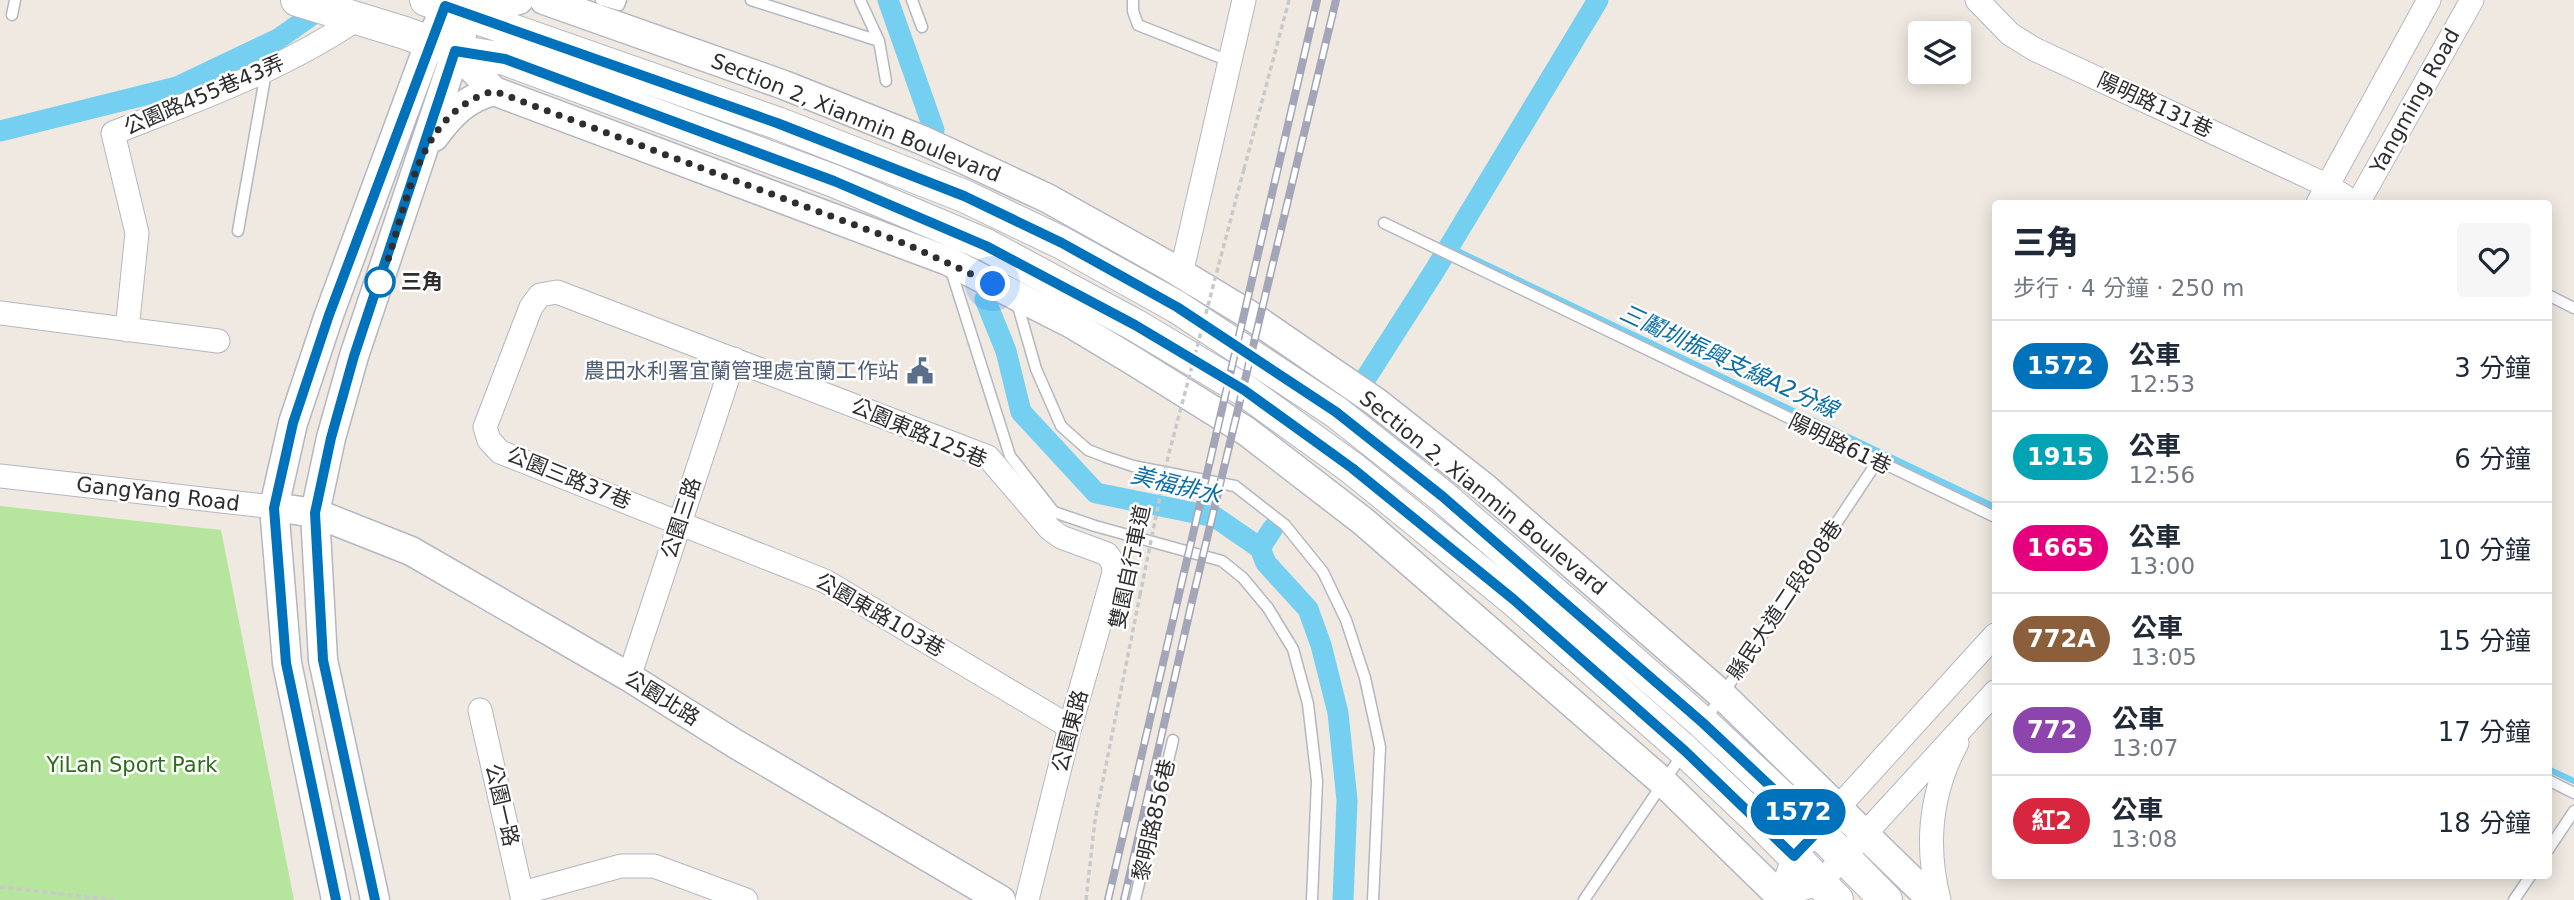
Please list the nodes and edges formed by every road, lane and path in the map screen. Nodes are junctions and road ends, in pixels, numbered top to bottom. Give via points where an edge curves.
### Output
1 (16, 0) edge
2 (519, 0) edge
3 (544, 0) edge
4 (601, 0) edge
5 (621, 0) edge
6 (751, 0) edge
7 (860, 0) edge
8 (912, 0) edge
9 (1133, 0) edge
10 (1244, 0) edge
11 (1289, 0) edge
12 (1977, 0) edge
13 (2429, 0) edge
14 (2472, 0) edge
15 (301, 1) edge
16 (452, 4) edge
17 (12, 15) dead end
18 (350, 17) junction
19 (922, 27) dead end
20 (879, 41) junction
21 (442, 48) junction
22 (1229, 61) junction
23 (739, 69) junction
24 (266, 72) junction
25 (886, 81) dead end
26 (494, 91) junction
27 (816, 138) junction
28 (421, 156) junction
29 (2341, 198) edge
30 (1384, 223) dead end
31 (238, 231) dead end
32 (951, 246) junction
33 (1181, 274) junction
34 (1016, 295) junction
35 (2552, 297) edge
36 (2574, 308) edge
37 (0, 313) edge
38 (127, 330) junction
39 (218, 341) dead end
40 (734, 359) junction
41 (1877, 462) junction
42 (0, 476) edge
43 (274, 508) junction
44 (315, 513) junction
45 (1992, 516) edge
46 (680, 522) junction
47 (1113, 563) joint
48 (1992, 638) edge
49 (629, 677) junction
50 (1722, 695) junction
51 (1991, 696) edge
52 (480, 710) dead end
53 (1070, 727) junction
54 (1694, 737) junction
55 (1173, 740) dead end
56 (2552, 782) edge
57 (1664, 783) junction
58 (2574, 793) edge
59 (2574, 811) edge
60 (1828, 820) junction
61 (2552, 844) edge
62 (1853, 846) junction
63 (1794, 856) junction
64 (2528, 879) edge
65 (0, 887) edge
66 (1828, 892) edge
67 (523, 897) edge
68 (1782, 898) edge
69 (115, 900) edge
70 (336, 900) edge
71 (375, 900) edge
72 (746, 900) edge
73 (1001, 900) edge
74 (1027, 900) edge
75 (1086, 900) edge
76 (1135, 900) edge
77 (1312, 900) edge
78 (1373, 900) edge
79 (1584, 900) edge
80 (1886, 900) edge
81 (1932, 900) edge
82 (1939, 900) edge
83 (2514, 900) edge

1 - 17 lane
2 - 16 street
3 - 23 street, Section 2, Xianmin Boulevard
4 - 5 lane via 618,5
6 - 20 lane
7 - 20 lane
8 - 19 lane
9 - 22 lane via 1138,25
10 - 22 street
11 - 75 path, 雙園自行車道, bridge via 1168,457 1095,820
12 - 29 street, 陽明路131巷 via 2010,34 2034,49
13 - 29 street, Yangming Road
14 - 29 street, Yangming Road
15 - 18 main road, Section 2, Xianmin Boulevard
16 - 21 street
16 - 27 main road, Section 2, Xianmin Boulevard
18 - 21 main road, Section 2, Xianmin Boulevard
18 - 24 street, 公園路455巷43弄 via 307,51
20 - 25 lane
21 - 26 street
21 - 28 street
21 - 32 main road, Section 2, Xianmin Boulevard via 505,59 834,181
21 - 43 street via 317,351 293,423
22 - 33 street
23 - 27 street
23 - 33 street, Section 2, Xianmin Boulevard via 922,140 1047,198
24 - 31 lane
24 - 38 street, 公園路455巷43弄 via 113,134 137,233
26 - 28 street via 449,116
26 - 32 street via 884,236
27 - 54 main road, Section 2, Xianmin Boulevard via 964,196 1062,243 1254,356 1336,412 1442,496
28 - 44 street via 354,356
30 - 41 lane, 陽明路61巷
32 - 34 street, Section 2, Xianmin Boulevard
32 - 54 main road, Section 2, Xianmin Boulevard via 986,246 1135,325 1244,390 1352,468
32 - 77 lane via 1010,456 1054,512 1222,561 1268,608 1293,649 1308,704 1317,781
33 - 50 street, Section 2, Xianmin Boulevard via 1376,402 1485,488
34 - 57 street, Section 2, Xianmin Boulevard via 1072,324 1246,431 1383,537
34 - 78 lane via 1036,369 1061,426 1088,450 1106,457 1236,486 1285,525 1323,572 1366,678 1380,747
35 - 36 lane
37 - 38 street
38 - 39 street
40 - 46 street, 公園三路
40 - 46 street, 公園三路37巷 via 557,292 540,295 531,307 485,427 500,452
40 - 47 street, 公園東路125巷 via 988,457 1049,529 1107,554
41 - 45 lane, 陽明路61巷
41 - 50 lane, 縣民大道二段808巷
42 - 43 street, GangYang Road
43 - 44 street, GangYang Road
43 - 70 street via 286,663
44 - 49 street, 公園北路 via 411,551
44 - 71 street via 323,660
46 - 49 street, 公園三路
46 - 53 street, 公園東路103巷 via 825,581
47 - 53 street, 公園東路 via 1115,573
48 - 60 street
49 - 73 street, 公園北路
50 - 54 lane, 縣民大道二段808巷
50 - 60 street, Section 2, Xianmin Boulevard
51 - 62 street
51 - 82 street via 1946,763 1935,799 1930,837
52 - 67 street, 公園一路
53 - 74 street, 公園東路
54 - 57 lane, 縣民大道二段808巷
54 - 60 main road, Section 2, Xianmin Boulevard
54 - 63 main road, Section 2, Xianmin Boulevard
55 - 76 lane, 黎明路856巷
56 - 58 lane
57 - 68 street, Section 2, Xianmin Boulevard
57 - 79 lane, 縣民大道二段808巷
59 - 61 lane
60 - 62 main road, Section 2, Xianmin Boulevard
60 - 63 street
62 - 66 street
62 - 80 main road, Section 2, Xianmin Boulevard
62 - 81 street, Section 2, Xianmin Boulevard
63 - 66 main road, Section 2, Xianmin Boulevard
63 - 68 street
64 - 83 lane
65 - 69 path
66 - 68 street
67 - 72 street via 621,866 654,866

